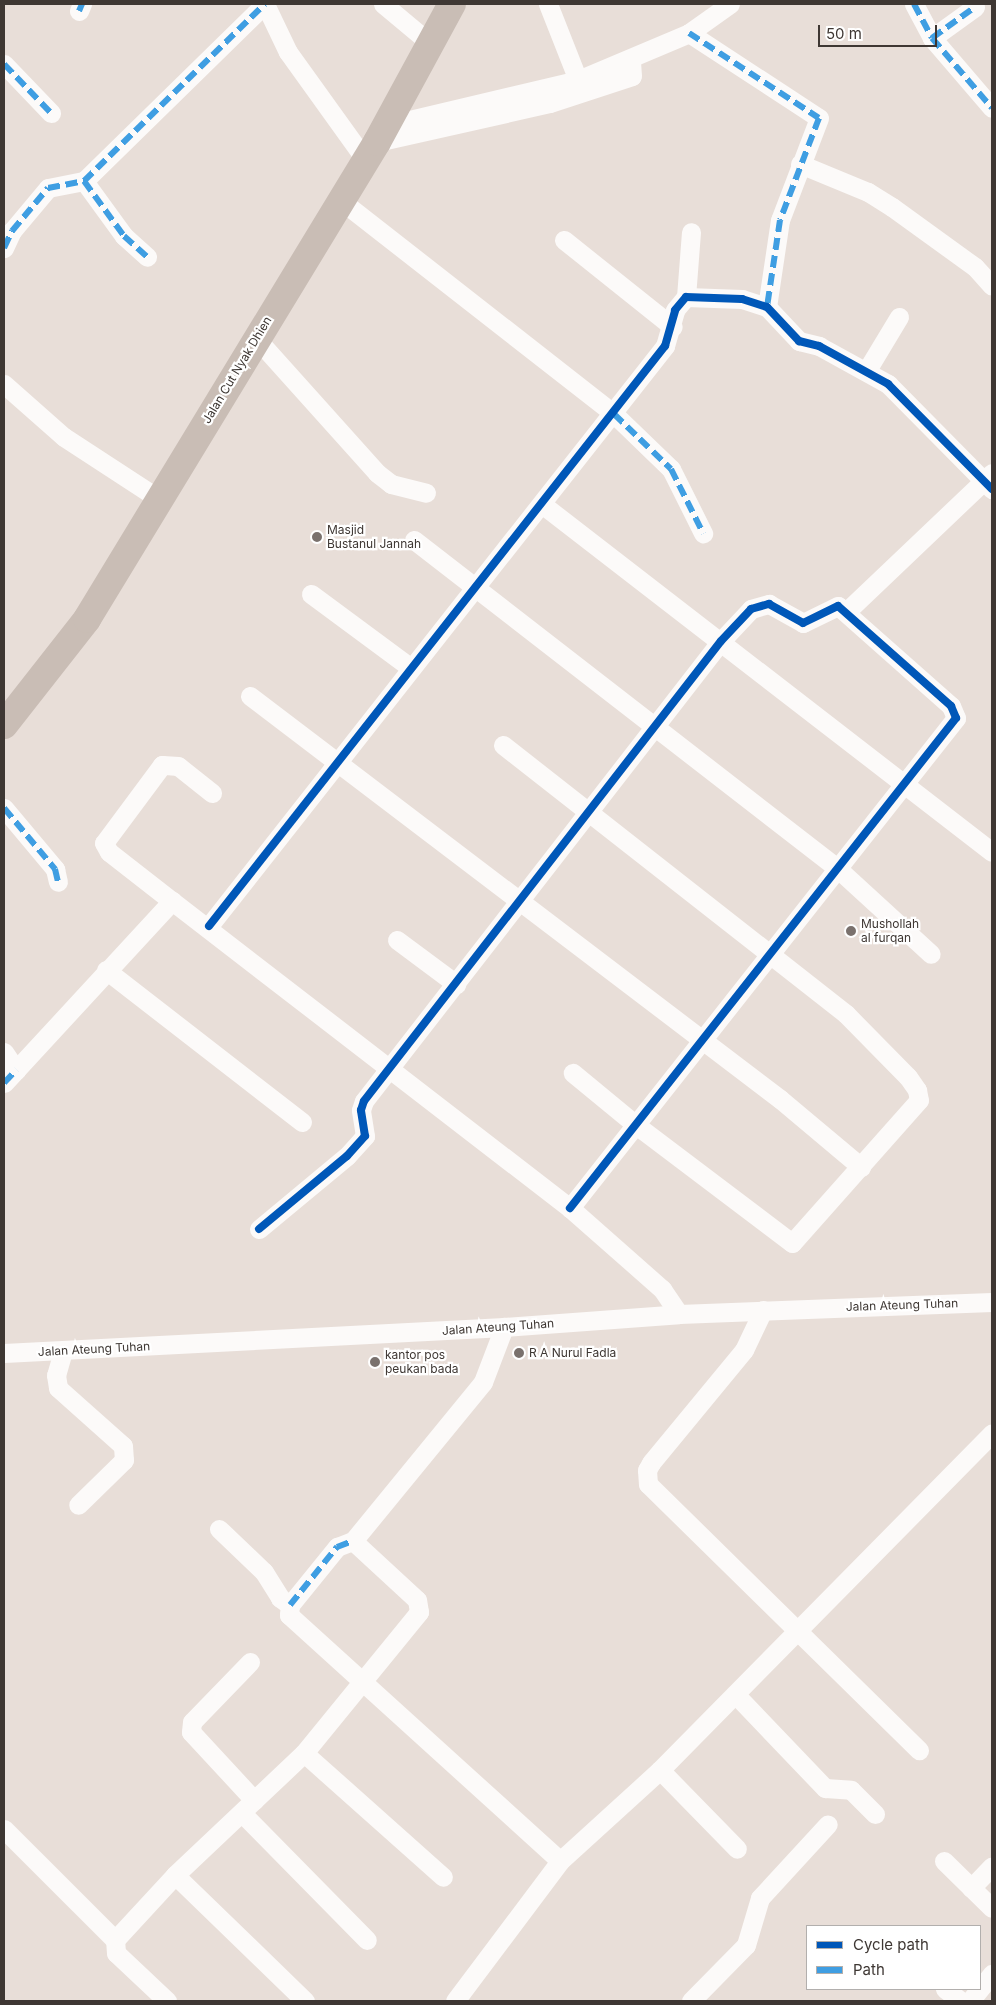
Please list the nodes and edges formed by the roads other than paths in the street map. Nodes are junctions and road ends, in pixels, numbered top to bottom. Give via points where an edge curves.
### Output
1 (265, 4) edge
2 (383, 4) edge
3 (452, 4) edge
4 (548, 4) edge
5 (730, 4) edge
6 (914, 4) edge
7 (974, 7) dead end
8 (689, 34) junction
9 (932, 38) junction
10 (431, 44) junction
11 (4, 64) edge
12 (633, 66) junction
13 (578, 80) junction
14 (548, 96) junction
15 (992, 108) edge
16 (51, 113) dead end
17 (376, 142) junction
18 (800, 164) junction
19 (84, 181) junction
20 (339, 199) junction
21 (691, 232) dead end
22 (564, 240) dead end
23 (4, 248) edge
24 (147, 257) dead end
25 (992, 286) edge
26 (686, 296) junction
27 (767, 307) junction
28 (898, 317) dead end
29 (673, 327) junction
30 (256, 338) junction
31 (867, 370) junction
32 (4, 384) edge
33 (614, 414) junction
34 (990, 481) edge
35 (426, 492) dead end
36 (159, 499) junction
37 (544, 505) junction
38 (703, 533) dead end
39 (414, 540) dead end
40 (474, 590) junction
41 (311, 594) dead end
42 (847, 611) junction
43 (721, 641) junction
44 (411, 668) junction
45 (250, 696) dead end
46 (4, 725) edge
47 (657, 727) junction
48 (503, 745) dead end
49 (336, 761) junction
50 (905, 782) junction
51 (212, 793) dead end
52 (4, 808) edge
53 (590, 813) junction
54 (992, 852) edge
55 (837, 868) junction
56 (58, 882) dead end
57 (172, 901) junction
58 (520, 902) junction
59 (209, 926) junction
60 (397, 940) dead end
61 (770, 954) junction
62 (930, 954) dead end
63 (106, 970) junction
64 (456, 984) junction
65 (702, 1041) junction
66 (4, 1052) edge
67 (390, 1067) junction
68 (573, 1073) dead end
69 (10, 1076) edge
70 (302, 1122) dead end
71 (636, 1125) junction
72 (861, 1167) junction
73 (570, 1208) junction
74 (259, 1229) dead end
75 (992, 1302) edge
76 (763, 1310) junction
77 (679, 1314) junction
78 (504, 1327) junction
79 (63, 1351) junction
80 (4, 1353) edge
81 (992, 1433) edge
82 (78, 1505) dead end
83 (219, 1529) dead end
84 (353, 1541) junction
85 (290, 1605) junction
86 (797, 1630) junction
87 (250, 1662) dead end
88 (363, 1678) junction
89 (736, 1695) junction
90 (919, 1750) dead end
91 (304, 1753) junction
92 (660, 1770) junction
93 (248, 1807) junction
94 (875, 1814) dead end
95 (828, 1824) dead end
96 (4, 1829) edge
97 (737, 1849) dead end
98 (560, 1861) junction
99 (944, 1861) dead end
100 (992, 1866) edge
101 (176, 1875) junction
102 (443, 1877) dead end
103 (971, 1888) junction
104 (992, 1908) edge
105 (115, 1940) junction
106 (367, 1940) dead end
107 (992, 1974) edge
108 (981, 1988) edge
109 (946, 1990) edge
110 (979, 1990) edge
111 (167, 2001) edge
112 (305, 2001) edge
113 (455, 2001) edge
114 (691, 2001) edge
115 (960, 2001) edge
116 (970, 2001) edge

1 - 17 street via 288,52
1 - 19 street
2 - 10 street
3 - 10 highway, Jalan Cut Nyak Dhien
4 - 13 street
5 - 8 street
6 - 9 street
7 - 9 street
8 - 12 street
8 - 18 street via 818,118
9 - 15 street
10 - 17 highway, Jalan Cut Nyak Dhien
11 - 16 street
12 - 13 street
12 - 14 street
13 - 14 street
14 - 17 street
17 - 20 highway, Jalan Cut Nyak Dhien
18 - 25 street via 868,192 892,207 975,267
18 - 27 street via 780,220
19 - 23 street via 48,188 12,231
19 - 24 street via 124,236
20 - 30 highway, Jalan Cut Nyak Dhien
20 - 33 street
21 - 26 street
22 - 29 street
26 - 27 street via 742,299
26 - 29 street via 675,310
27 - 31 street via 799,341 819,346
28 - 31 street
29 - 33 street via 665,346
30 - 35 street via 377,472 391,484
30 - 36 highway, Jalan Cut Nyak Dhien
31 - 34 street via 911,404
32 - 36 street via 64,437
33 - 37 street
33 - 38 street via 671,469
34 - 42 street
36 - 46 highway, Jalan Cut Nyak Dhien via 87,619
37 - 40 street
37 - 43 street
39 - 40 street via 431,550
40 - 44 street
40 - 47 street
41 - 44 street
42 - 43 street via 832,606 810,621 798,623 762,602 751,609
42 - 50 street via 956,714
43 - 47 street
43 - 50 street
44 - 49 street
45 - 49 street
47 - 53 street
47 - 55 street
48 - 53 street
49 - 58 street
49 - 59 street
50 - 54 street
50 - 55 street
51 - 57 street via 178,766 162,766 104,843 110,852
52 - 56 street via 55,869
53 - 58 street
53 - 61 street
55 - 61 street
55 - 62 street
57 - 59 street
57 - 63 street
58 - 64 street
58 - 65 street
59 - 67 street
60 - 64 street
61 - 65 street
61 - 72 street via 846,1014 917,1090 919,1100
63 - 69 street
63 - 70 street
64 - 67 street
65 - 71 street
65 - 72 street
66 - 69 street
67 - 73 street
67 - 74 street via 362,1106 365,1136 347,1156
68 - 71 street
71 - 72 street via 792,1243
71 - 73 street
73 - 77 street via 662,1289
75 - 76 street, Jalan Ateung Tuhan
76 - 77 street, Jalan Ateung Tuhan
76 - 86 street via 744,1350 651,1463 648,1484
77 - 78 street, Jalan Ateung Tuhan
78 - 79 street, Jalan Ateung Tuhan
78 - 84 street via 483,1382
79 - 80 street, Jalan Ateung Tuhan
79 - 82 street via 56,1375 58,1388 123,1446 124,1460
81 - 86 street
83 - 85 street via 264,1572 280,1598
84 - 85 street via 337,1548
84 - 88 street via 420,1606
85 - 88 street via 289,1615
86 - 89 street
86 - 90 street
87 - 93 street via 192,1722 191,1732
88 - 91 street
88 - 98 street
89 - 92 street
89 - 94 street via 825,1788 851,1790
91 - 93 street
91 - 102 street
92 - 97 street
92 - 98 street
93 - 101 street
93 - 106 street
95 - 114 street via 760,1898 746,1945
96 - 105 street
98 - 113 street
99 - 103 street
100 - 103 street
101 - 105 street
101 - 112 street
103 - 104 street
105 - 111 street via 116,1953
107 - 108 street
109 - 115 street
110 - 116 street

